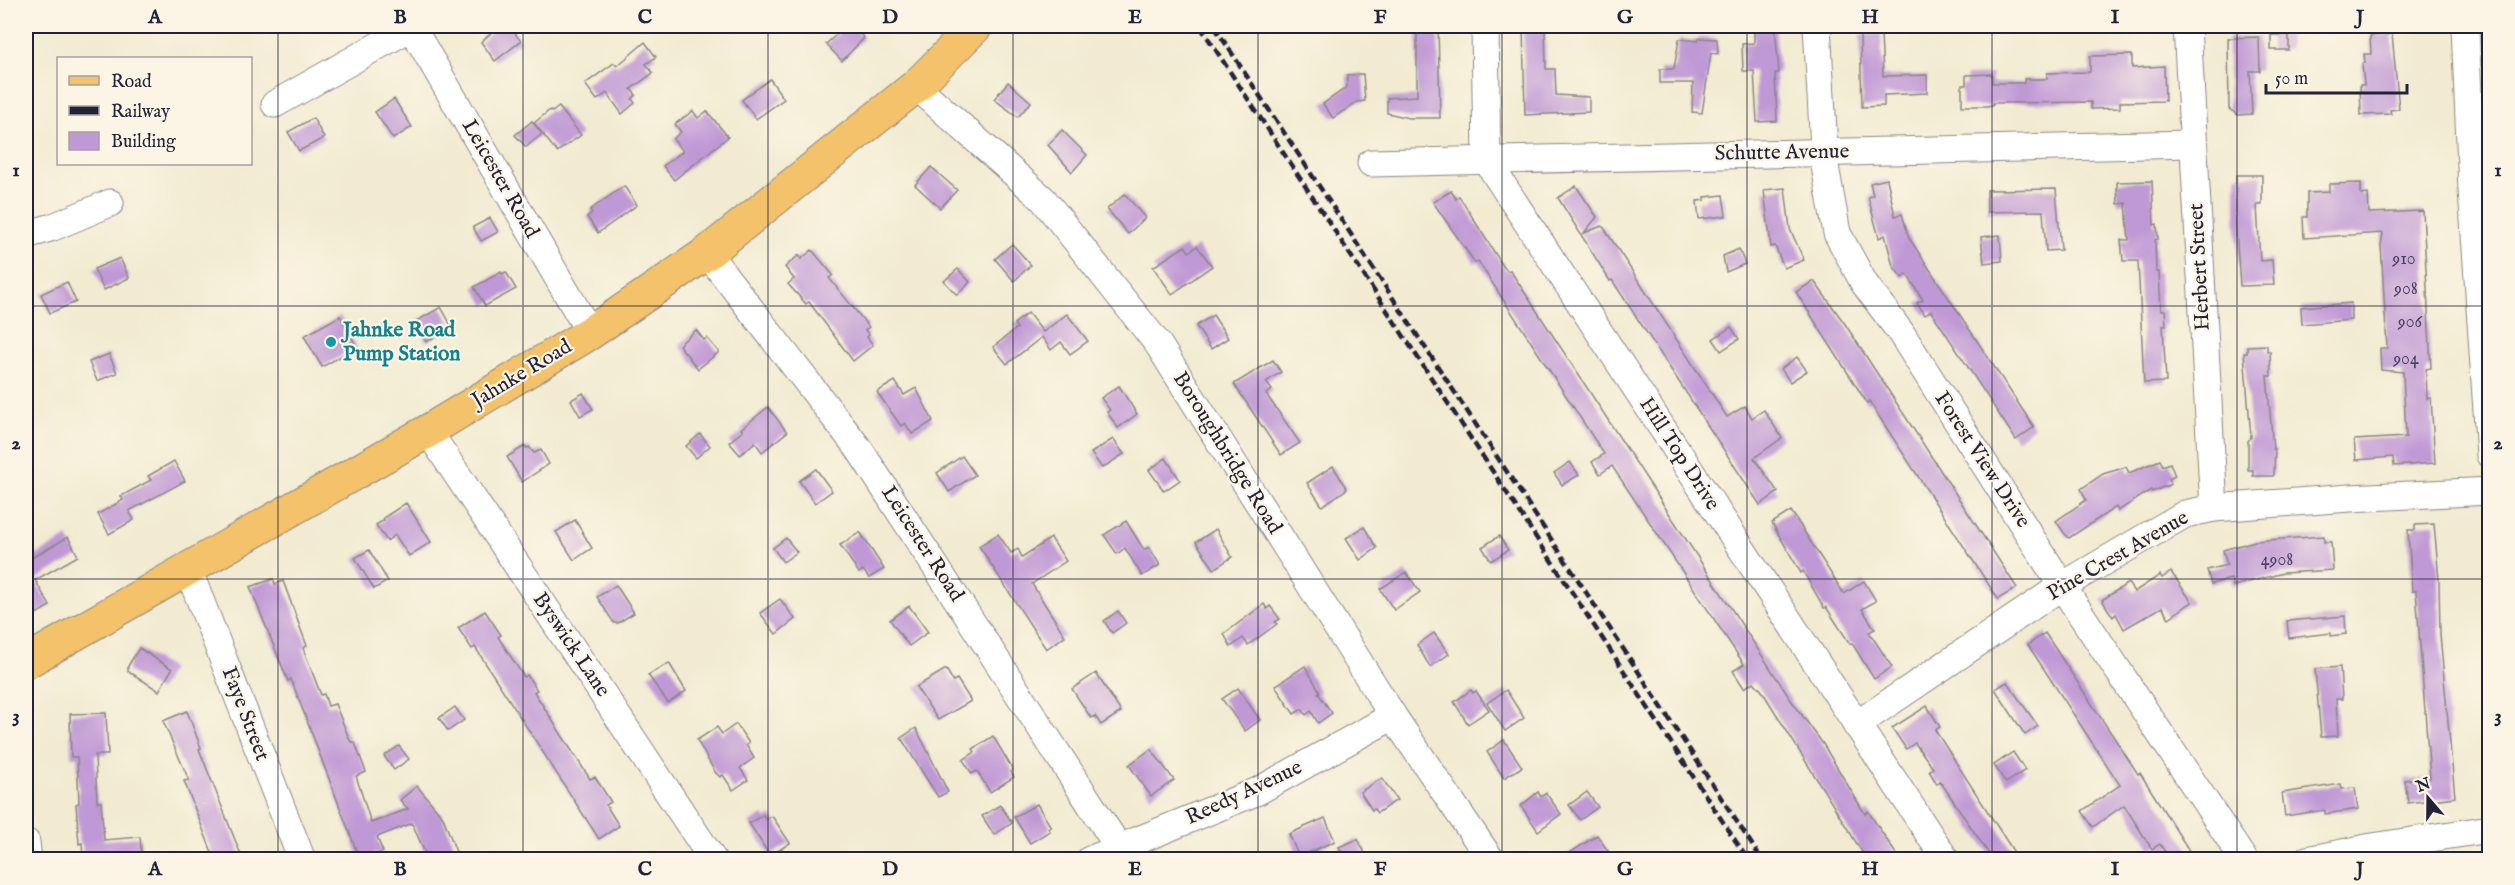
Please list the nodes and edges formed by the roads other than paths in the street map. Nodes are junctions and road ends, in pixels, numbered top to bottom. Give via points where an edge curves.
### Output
1 (412, 26) edge
2 (976, 26) edge
3 (1485, 26) edge
4 (1817, 26) edge
5 (2187, 26) edge
6 (2465, 26) edge
7 (916, 86) junction
8 (275, 104) dead end
9 (2192, 144) junction
10 (1824, 152) junction
11 (1487, 160) junction
12 (1371, 163) dead end
13 (2481, 189) edge
14 (110, 203) dead end
15 (26, 235) edge
16 (707, 253) junction
17 (590, 333) junction
18 (428, 431) junction
19 (2490, 455) edge
20 (2490, 491) edge
21 (2214, 508) junction
22 (188, 569) junction
23 (2062, 586) junction
24 (26, 662) edge
25 (1393, 716) junction
26 (1856, 725) junction
27 (2490, 829) edge
28 (26, 842) edge
29 (1119, 848) junction
30 (28, 860) edge
31 (302, 860) edge
32 (713, 860) edge
33 (1090, 860) edge
34 (1491, 860) edge
35 (1946, 860) edge
36 (2244, 860) edge
37 (2307, 860) edge

1 - 8 street
1 - 17 street, Leicester Road
2 - 7 main road, Jahnke Road
3 - 11 street
4 - 10 street, Forest View Drive
5 - 9 street, Herbert Street
6 - 13 street
7 - 16 main road, Jahnke Road
7 - 25 street, Boroughbridge Road via 1043,199 1158,344
9 - 10 street, Schutte Avenue
9 - 21 street, Herbert Street
10 - 11 street, Schutte Avenue
10 - 23 street, Forest View Drive via 1838,233 1864,283 1901,333
11 - 12 street, Schutte Avenue
11 - 26 street, Hill Top Drive
13 - 19 street
14 - 15 street
16 - 17 main road, Jahnke Road
16 - 29 street, Leicester Road via 859,449
17 - 18 main road, Jahnke Road
18 - 22 main road, Jahnke Road
18 - 32 street, Byswick Lane
20 - 21 street, Pine Crest Avenue
21 - 23 street, Pine Crest Avenue via 2185,514
22 - 24 main road, Jahnke Road
22 - 31 street, Faye Street
23 - 26 street, Pine Crest Avenue
23 - 36 street, Forest View Drive
25 - 29 street, Reedy Avenue via 1258,791
25 - 34 street, Boroughbridge Road
26 - 35 street, Hill Top Drive
27 - 37 street
28 - 30 street
29 - 33 street, Reedy Avenue

